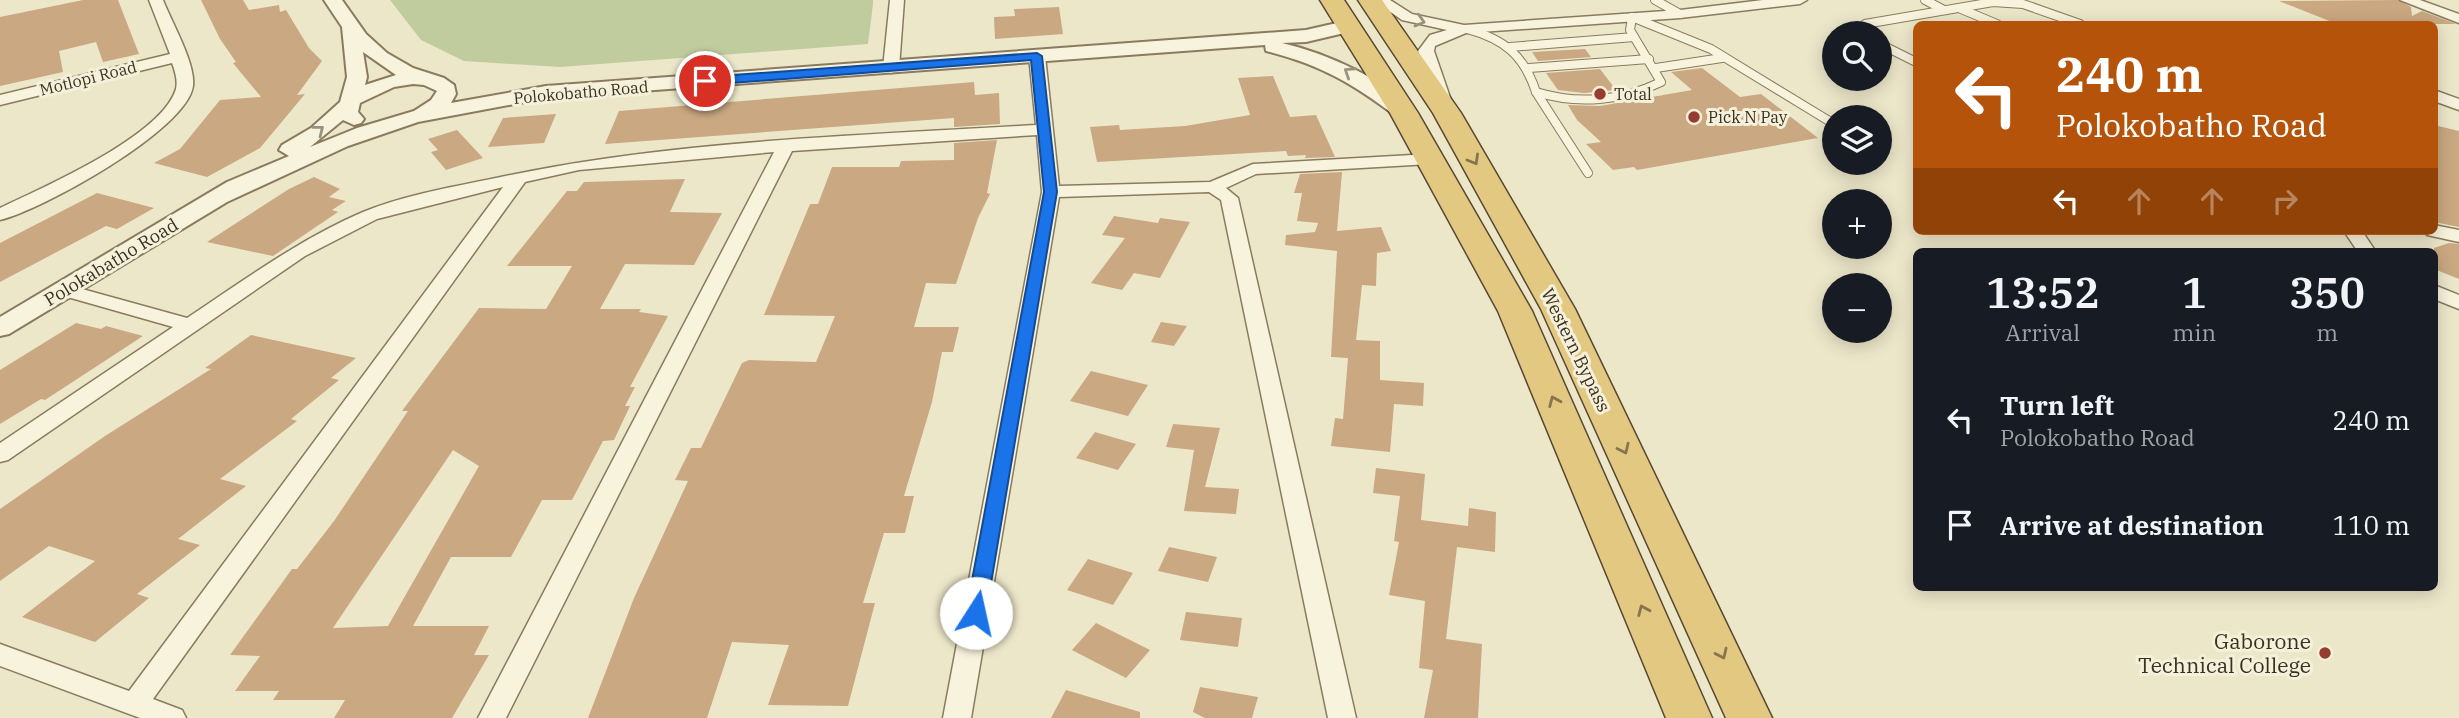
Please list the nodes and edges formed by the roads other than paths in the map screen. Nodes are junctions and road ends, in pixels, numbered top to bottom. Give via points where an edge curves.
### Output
1 (156, 0) edge
2 (333, 0) edge
3 (916, 0) edge
4 (1380, 0) edge
5 (1655, 0) edge
6 (1800, 0) edge
7 (1924, 0) edge
8 (2407, 0) edge
9 (897, 1) edge
10 (1959, 4) edge
11 (1351, 9) edge
12 (1944, 10) junction
13 (1680, 14) junction
14 (1632, 17) junction
15 (2459, 19) edge
16 (1882, 21) edge
17 (1991, 21) edge
18 (2071, 21) edge
19 (350, 28) junction
20 (1465, 29) junction
21 (1634, 37) junction
22 (1212, 43) junction
23 (1510, 47) junction
24 (1892, 50) edge
25 (1037, 56) junction
26 (177, 57) junction
27 (1722, 58) junction
28 (1649, 59) junction
29 (1913, 60) edge
30 (891, 68) junction
31 (1529, 68) junction
32 (1656, 68) junction
33 (434, 81) junction
34 (545, 92) junction
35 (1536, 92) junction
36 (2438, 97) edge
37 (0, 100) edge
38 (350, 103) junction
39 (2459, 105) edge
40 (1404, 113) junction
41 (1447, 113) junction
42 (413, 117) junction
43 (1822, 117) edge
44 (1045, 129) junction
45 (786, 146) junction
46 (1430, 159) junction
47 (1588, 173) dead end
48 (520, 176) junction
49 (1213, 187) junction
50 (1051, 192) junction
51 (222, 196) junction
52 (0, 215) edge
53 (2438, 232) edge
54 (2459, 236) edge
55 (64, 290) junction
56 (2438, 293) edge
57 (2459, 303) edge
58 (189, 325) junction
59 (0, 328) edge
60 (0, 454) edge
61 (0, 655) edge
62 (135, 703) junction
63 (172, 718) edge
64 (492, 718) edge
65 (957, 718) edge
66 (1342, 718) edge
67 (1689, 718) edge
68 (1749, 718) edge

1 - 26 street
2 - 19 street
3 - 9 street
4 -> 20 street via 1414,19
5 - 13 lane
6 - 13 street
7 - 12 lane
8 - 15 street
9 - 30 street
10 - 12 lane
10 - 17 lane
10 - 18 lane via 2023,4
11 - 22 street via 1306,36
11 - 40 highway
11 - 41 highway, Western Bypass
12 - 16 lane
13 - 14 street
14 - 20 street
14 - 21 lane
14 - 27 lane via 1662,24
19 - 33 street via 395,70
19 - 38 street via 357,77
20 - 23 lane via 1505,41
20 - 41 street via 1435,38 1426,51
21 - 23 lane
21 - 28 lane
22 - 25 street, Polokobatho Road
40 -> 22 street via 1345,68 1325,60 1273,47
23 - 31 lane
24 - 29 lane
25 - 30 street, Polokobatho Road
25 - 44 street
26 - 37 street, Motlopi Road
26 - 52 street via 186,84 182,101 156,126 119,154
27 - 32 lane
27 - 43 lane
28 - 31 lane
28 - 32 lane
30 - 34 street, Polokobatho Road
31 - 35 lane
32 - 35 lane via 1661,82 1647,91 1581,101 1557,100
33 - 34 street
33 - 38 street via 387,84
33 - 42 street via 447,89 446,96 440,104
34 - 42 street, Polokobatho Road
35 - 47 lane
36 - 39 street
38 - 42 street via 346,113 363,122
51 -> 38 street via 318,132
40 - 46 highway
41 -> 68 highway, Western Bypass via 1558,309
42 - 51 street, Polokobatho Road via 346,140
44 - 45 street
44 - 50 street
45 - 48 street via 579,165
45 - 64 street
46 - 49 street via 1253,169
67 -> 46 highway via 1515,310
48 - 58 street via 371,215 299,252
48 - 62 street
49 - 50 street
49 - 66 street via 1229,198
50 - 65 street
51 - 55 street, Polokabatho Road
53 - 54 street
55 - 58 street
55 - 59 street, Polokabatho Road
56 - 57 street
58 - 60 street
61 - 62 street
62 - 63 street

